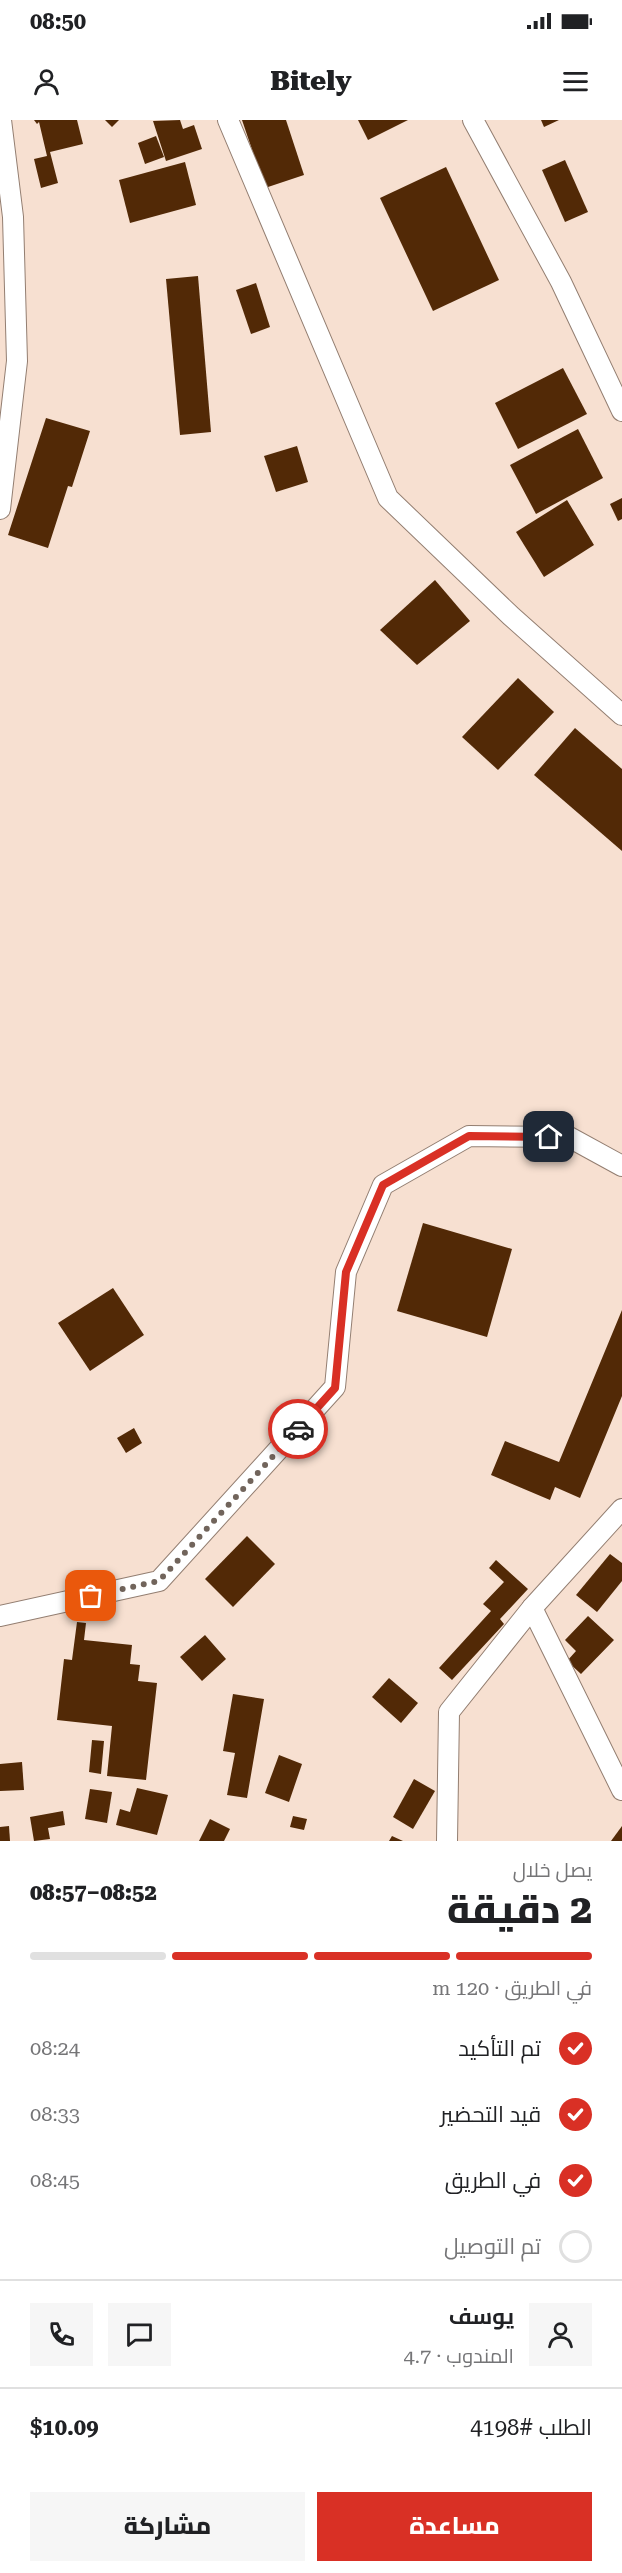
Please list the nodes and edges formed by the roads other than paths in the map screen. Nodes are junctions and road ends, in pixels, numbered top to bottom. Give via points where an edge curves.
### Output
1 (1, 120) edge
2 (228, 120) edge
3 (473, 120) edge
4 (7, 215) edge
5 (622, 411) edge
6 (0, 510) edge
7 (622, 716) edge
8 (622, 1166) edge
9 (622, 1509) edge
10 (532, 1608) junction
11 (0, 1616) edge
12 (622, 1790) edge
13 (447, 1841) edge

1 - 4 street
2 - 7 street via 388,498
3 - 5 street via 561,282
4 - 6 street via 17,361
8 - 11 street via 569,1137 469,1136 383,1185 346,1272 335,1388 159,1581
9 - 10 street
10 - 12 street
10 - 13 street via 449,1712

